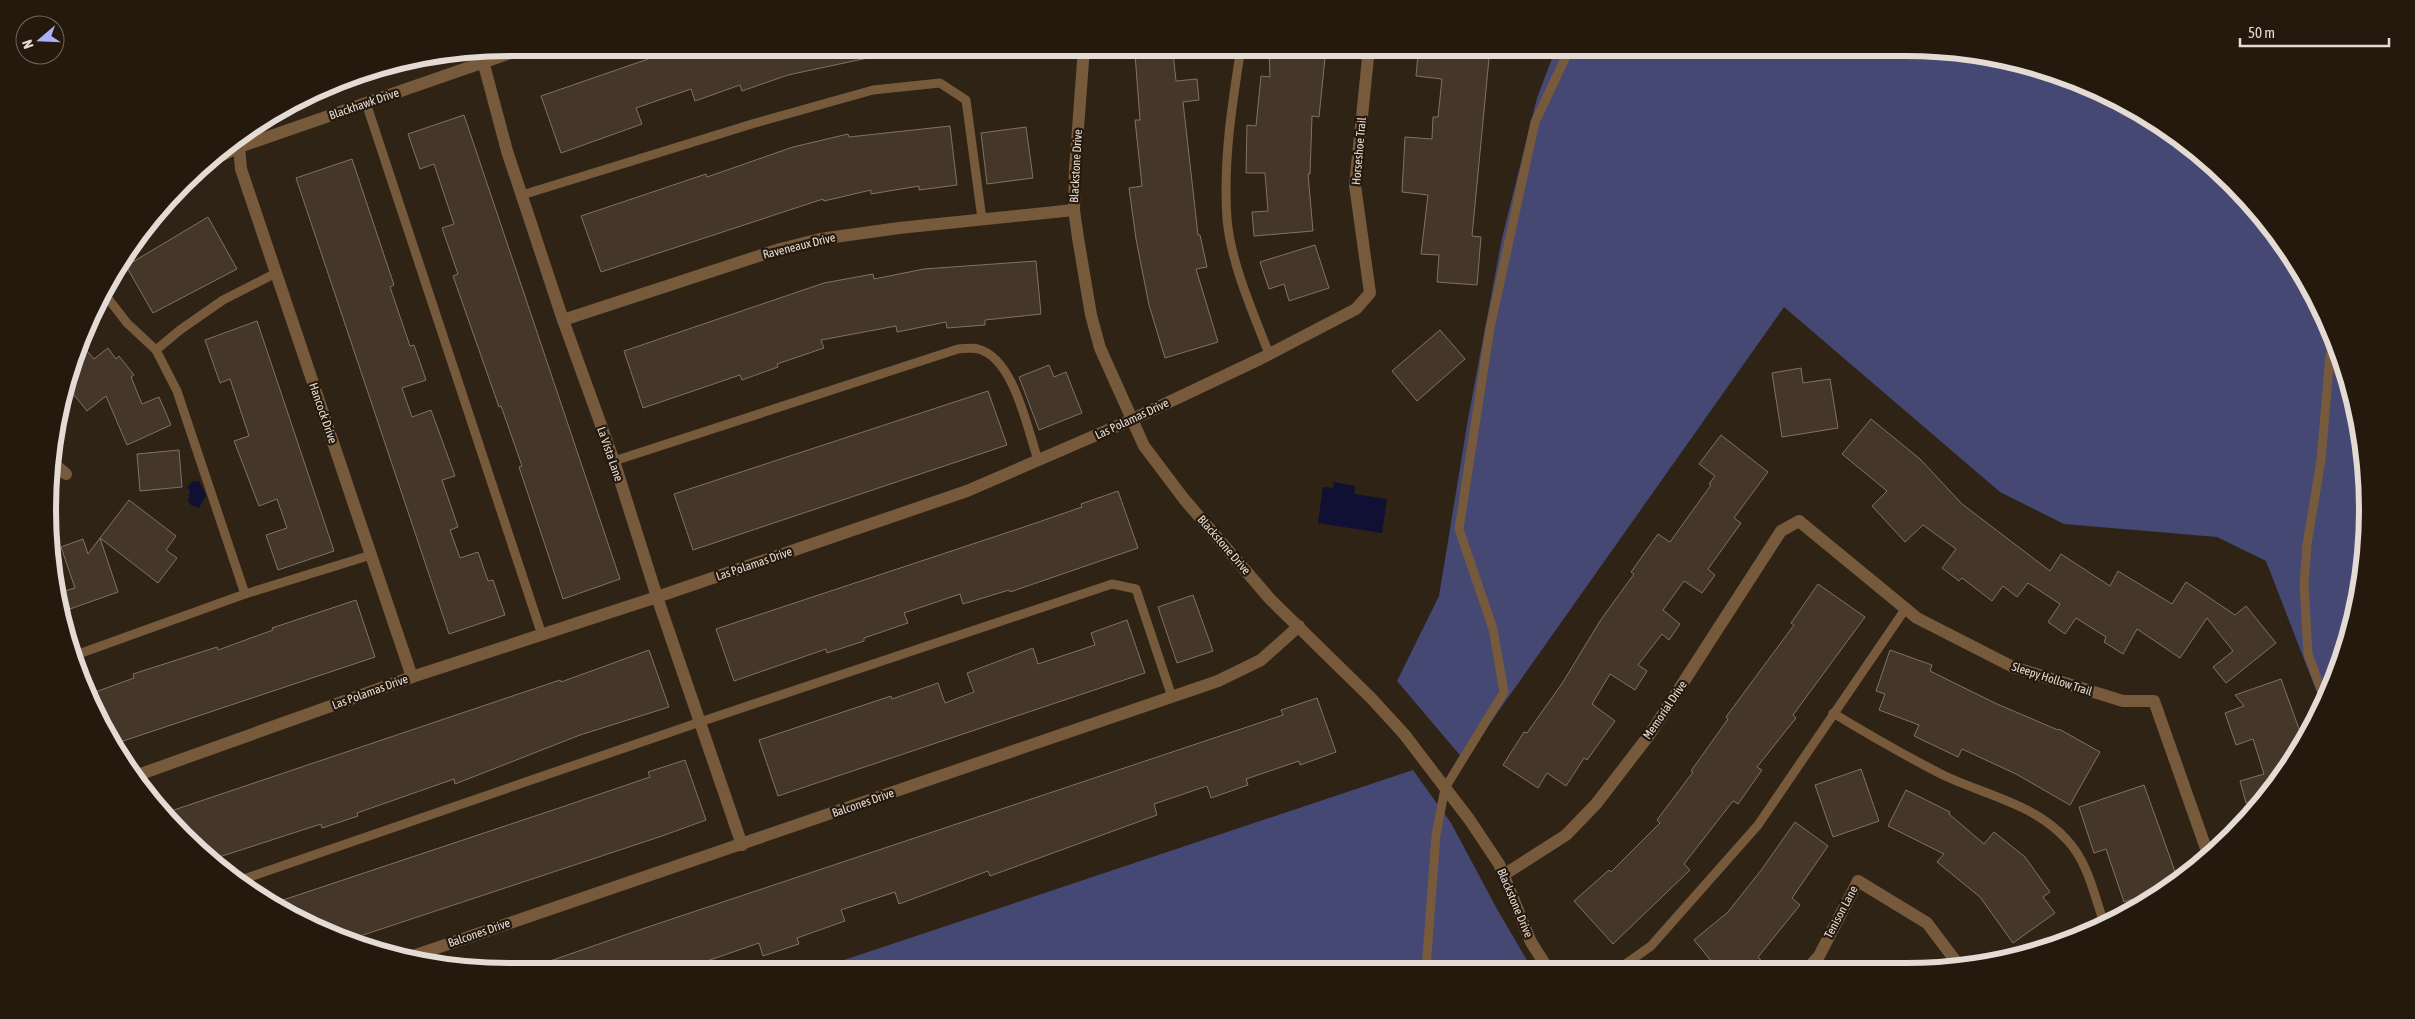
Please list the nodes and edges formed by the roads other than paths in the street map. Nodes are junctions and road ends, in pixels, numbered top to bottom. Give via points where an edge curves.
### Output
1 (500, 56) edge
2 (1083, 56) edge
3 (1240, 56) edge
4 (1368, 56) edge
5 (1566, 56) edge
6 (483, 62) junction
7 (366, 103) junction
8 (239, 147) joint
9 (522, 195) junction
10 (1074, 210) junction
11 (982, 219) junction
12 (276, 273) junction
13 (108, 299) edge
14 (1356, 309) joint
15 (563, 320) junction
16 (156, 350) junction
17 (2331, 353) edge
18 (1269, 354) junction
19 (1132, 420) junction
20 (1038, 460) junction
21 (614, 461) junction
22 (58, 467) edge
23 (66, 474) dead end
24 (1799, 521) joint
25 (371, 555) junction
26 (245, 594) junction
27 (657, 597) junction
28 (1906, 608) junction
29 (1299, 626) junction
30 (542, 635) junction
31 (80, 654) edge
32 (412, 677) junction
33 (2321, 689) edge
34 (1172, 697) junction
35 (1834, 713) junction
36 (700, 722) junction
37 (142, 774) edge
38 (1445, 788) junction
39 (742, 845) junction
40 (2206, 848) edge
41 (1504, 874) junction
42 (247, 878) edge
43 (2102, 918) edge
44 (420, 954) edge
45 (1955, 960) edge
46 (1426, 963) edge
47 (1544, 963) edge
48 (1627, 963) edge
49 (1813, 963) edge

1 - 6 street, Blackhawk Drive
2 - 10 street, Blackstone Drive
3 - 18 lane via 1227,135 1228,220 1241,284
4 - 14 street, Horseshoe Trail via 1355,185 1370,293
5 - 38 lane via 1535,122 1490,328 1459,529 1493,629 1504,692
6 - 7 street, Blackhawk Drive
6 - 9 street, La Vista Lane
7 - 8 street, Blackhawk Drive
7 - 30 lane
8 - 12 street, Hancock Drive via 241,169
9 - 11 lane via 873,90 940,83 966,100
9 - 15 street, La Vista Lane
10 - 11 street, Raveneaux Drive
10 - 19 street, Blackstone Drive via 1091,315 1110,374
11 - 15 street, Raveneaux Drive via 820,239
12 - 16 lane via 223,300
12 - 25 street, Hancock Drive
13 - 16 lane via 127,323
14 - 18 street, Las Polamas Drive
15 - 21 street, La Vista Lane
16 - 26 lane via 177,391
17 - 33 lane via 2321,460 2304,584 2308,654
18 - 19 street, Las Polamas Drive
19 - 20 street, Las Polamas Drive
19 - 29 street, Blackstone Drive via 1144,446 1184,498 1270,599
20 - 21 lane via 1009,375 997,359 977,349 958,349
20 - 27 street, Las Polamas Drive via 967,491
21 - 27 street, La Vista Lane
22 - 23 street
24 - 28 street, Sleepy Hollow Trail
24 - 41 street, Memorial Drive via 1782,531 1650,734 1596,804 1566,834
25 - 26 lane
25 - 32 street, Hancock Drive
26 - 31 lane
27 - 30 street, Las Polamas Drive
27 - 36 street, La Vista Lane
28 - 35 lane
28 - 40 street, Sleepy Hollow Trail via 1917,618 2013,667 2123,701 2154,700
29 - 34 street, Balcones Drive via 1261,660 1218,682
29 - 38 street, Blackstone Drive via 1372,698
30 - 32 street, Las Polamas Drive
32 - 37 street, Las Polamas Drive
34 - 36 lane via 1136,589 1112,584
34 - 39 street, Balcones Drive
35 - 43 lane via 1945,775 2034,813 2067,839 2082,860
35 - 48 lane via 1758,825 1651,946
36 - 39 street, La Vista Lane
36 - 42 lane
38 - 41 street, Blackstone Drive
38 - 46 lane via 1436,835
39 - 44 street, Balcones Drive
41 - 47 street, Blackstone Drive via 1528,936
45 - 49 street, Tenison Lane via 1926,923 1858,881

